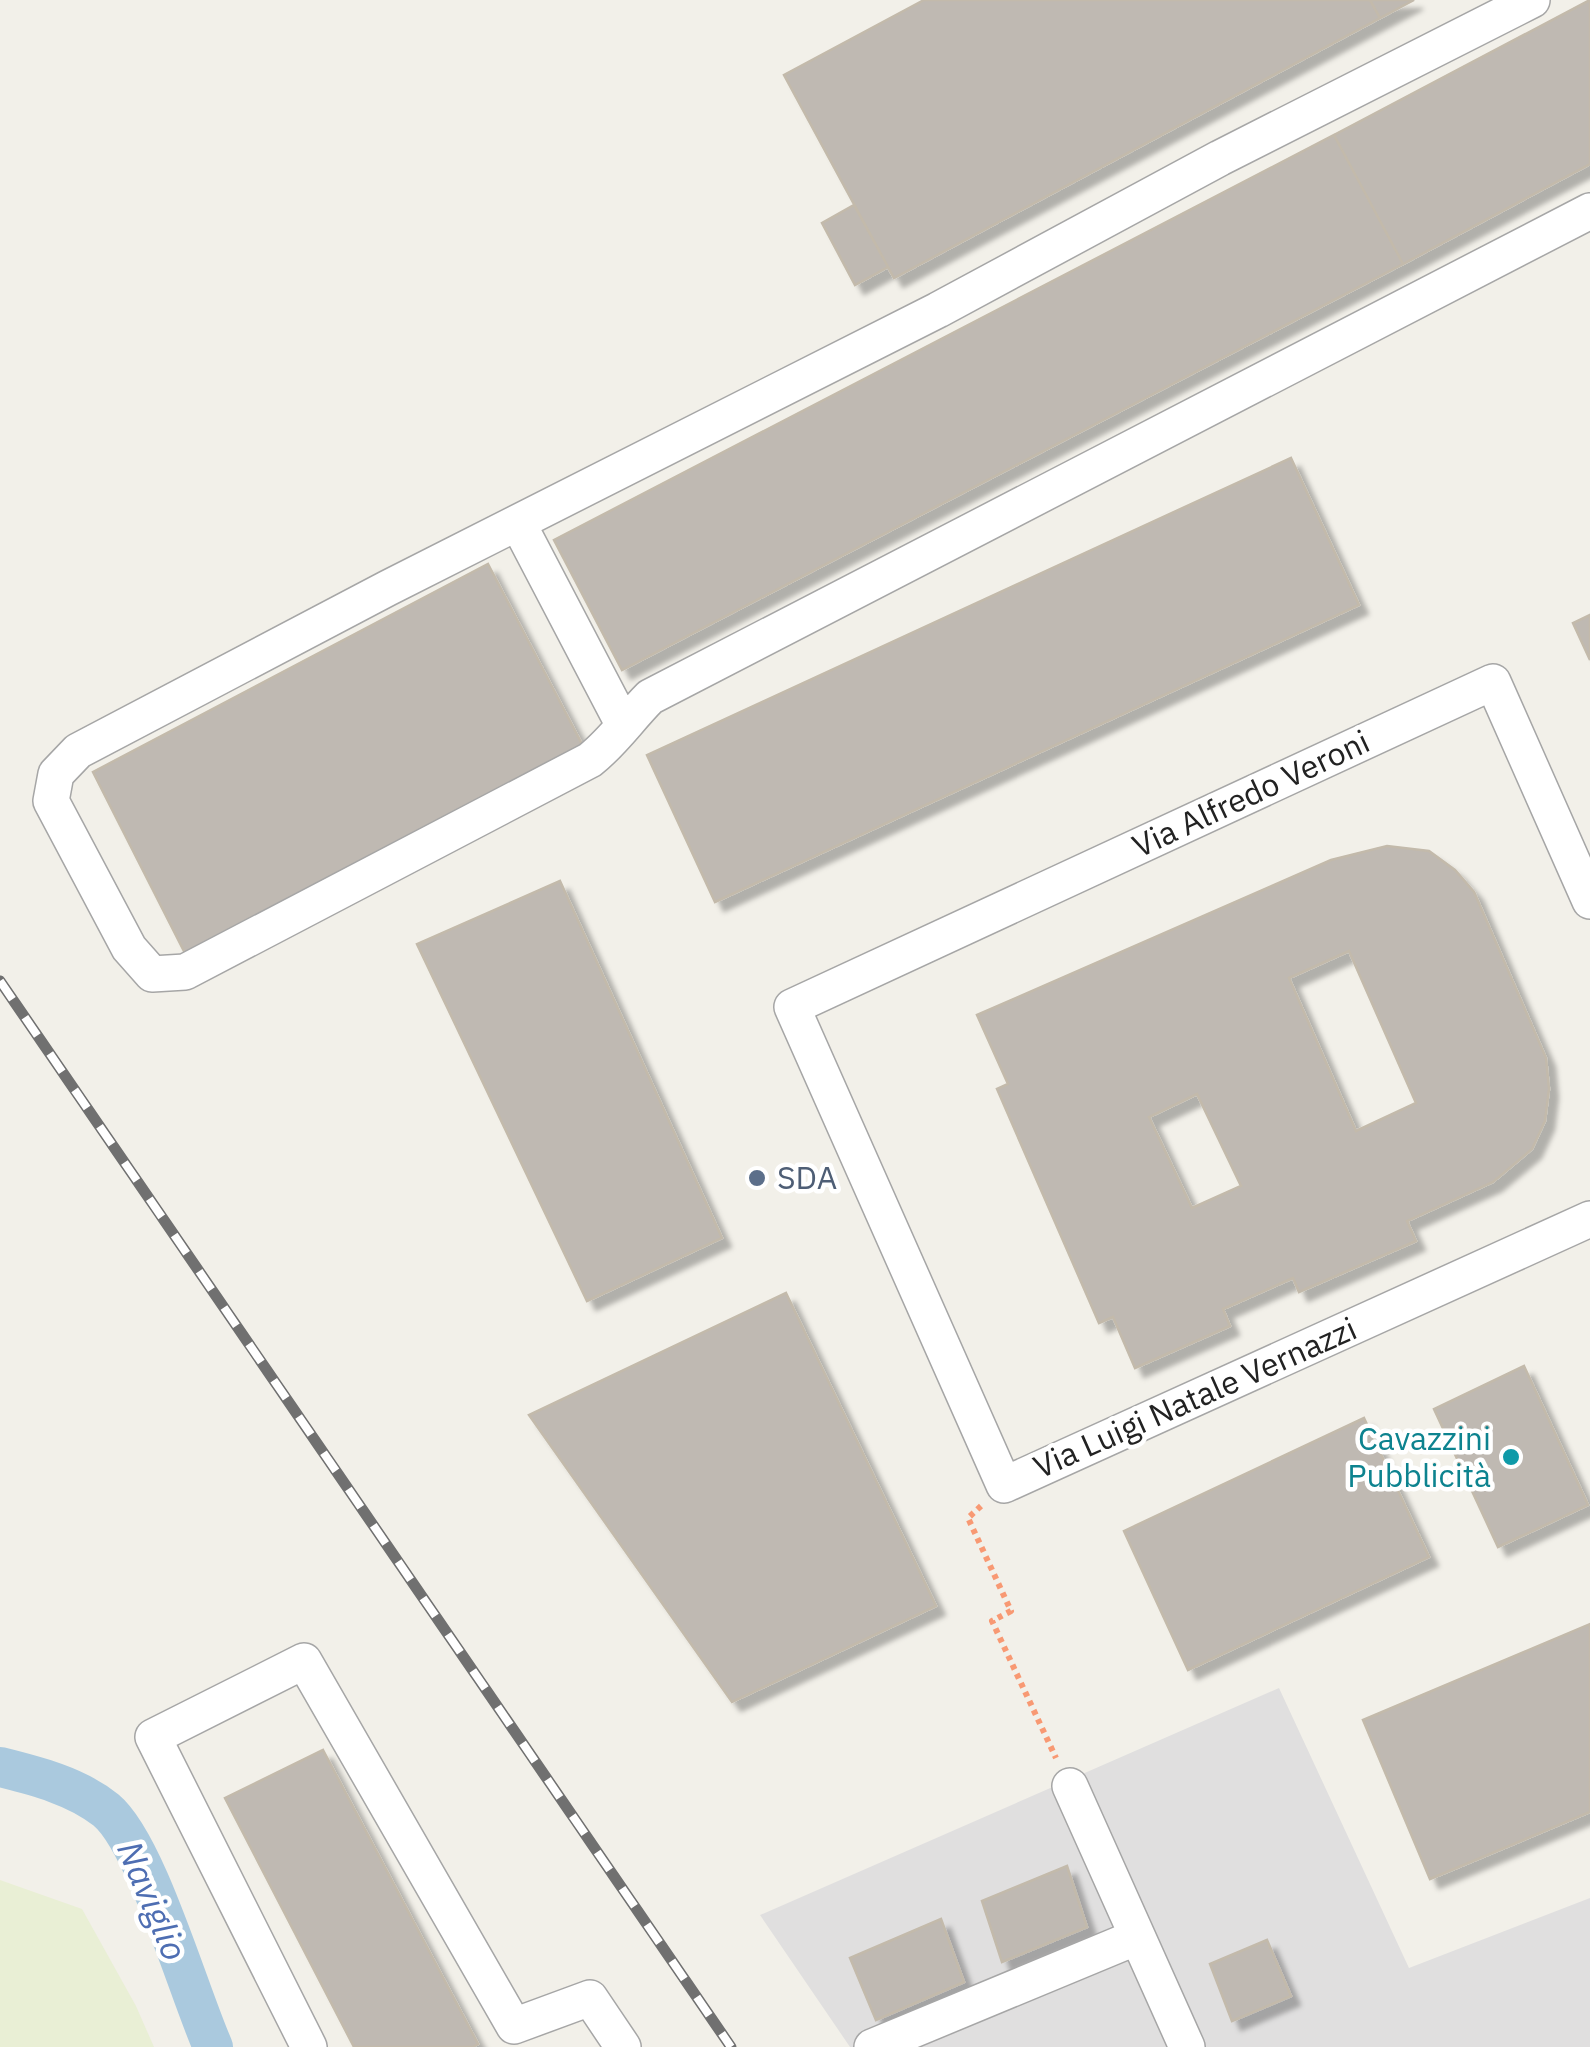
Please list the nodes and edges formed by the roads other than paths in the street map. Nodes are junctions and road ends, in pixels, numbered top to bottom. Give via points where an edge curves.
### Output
1 (1532, 0) edge
2 (1590, 211) edge
3 (518, 524) junction
4 (623, 724) junction
5 (1590, 900) edge
6 (792, 1007) joint
7 (1590, 1219) edge
8 (1070, 1786) road end
9 (1137, 1937) junction
10 (309, 2047) edge
11 (623, 2047) edge
12 (872, 2047) edge
13 (1187, 2047) edge

1 - 3 street
2 - 4 street via 650,698
3 - 4 street
3 - 4 street via 78,751 56,774 52,801 60,818 129,948 152,974 185,972 590,760
5 - 6 street, Via Alfredo Veroni via 1493,682
6 - 7 street, Via Luigi Natale Vernazzi via 1004,1485
8 - 9 street
9 - 12 street
9 - 13 street
10 - 11 street via 153,1736 304,1660 514,2026 590,1998

